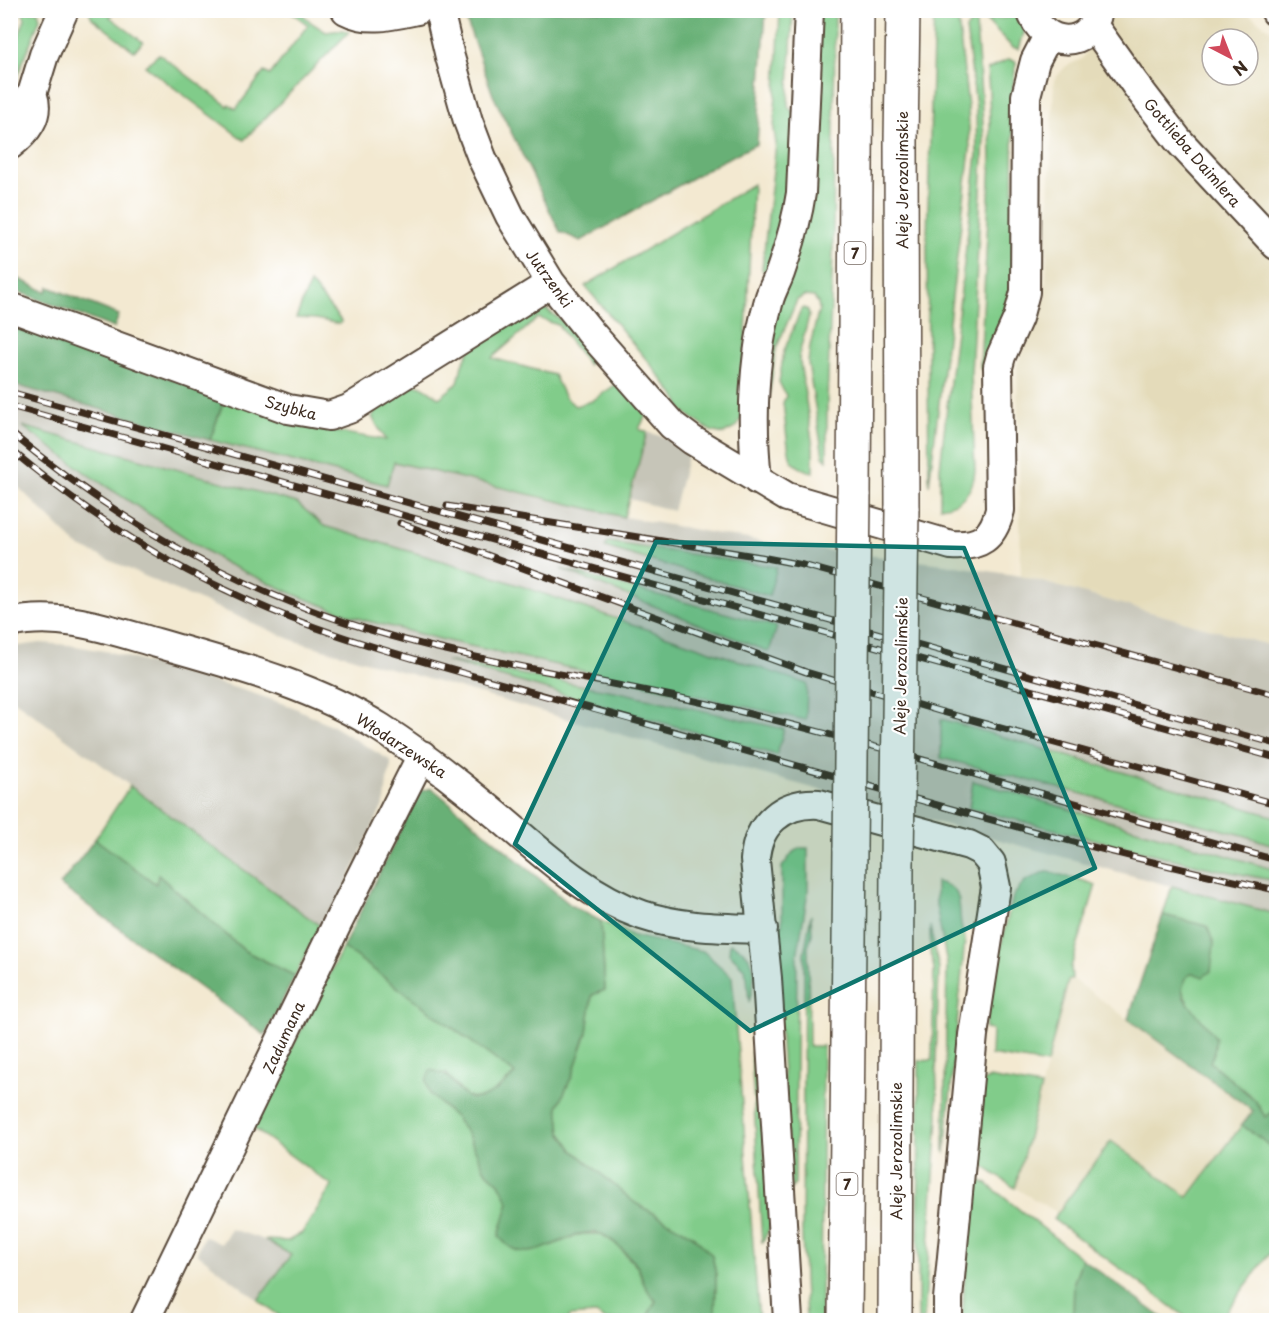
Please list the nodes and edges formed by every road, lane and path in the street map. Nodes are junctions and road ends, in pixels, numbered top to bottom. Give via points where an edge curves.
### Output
1 (64, 10) edge
2 (346, 10) edge
3 (417, 10) edge
4 (440, 10) edge
5 (809, 10) edge
6 (857, 10) edge
7 (903, 10) edge
8 (1031, 10) edge
9 (1096, 18) edge
10 (1048, 36) junction
11 (32, 94) junction
12 (10, 118) edge
13 (10, 145) edge
14 (1276, 245) edge
15 (551, 283) junction
16 (10, 307) edge
17 (757, 480) junction
18 (10, 623) edge
19 (422, 755) junction
20 (763, 929) junction
21 (145, 1320) edge
22 (788, 1320) edge
23 (845, 1320) edge
24 (895, 1320) edge
25 (948, 1320) edge

1 - 11 street
2 - 3 street via 381,17
4 - 15 street, Jutrzenki via 459,92 482,158 510,216
5 - 17 street via 801,194 797,220 770,298 756,376
6 - 23 main road, 7, bridge
7 - 24 main road, Aleje Jerozolimskie, bridge
8 - 10 street via 1033,20
9 - 10 street via 1078,38
9 - 14 street, Gottlieba Daimlera via 1135,84 1178,140
10 - 17 street, Jutrzenki via 1035,62 1026,96 1025,292 998,367 1001,493 996,526 981,541 967,546 951,545 787,497
11 - 12 street
11 - 13 street via 36,105 33,119 22,136
15 - 16 street, Szybka via 349,409 329,416 288,409
15 - 17 street, Jutrzenki via 672,425
18 - 19 street, Włodarzewska via 46,619 101,628 259,673 326,699
19 - 20 street, Włodarzewska via 558,866 605,898 639,914 676,923
19 - 21 street, Zadumana
20 - 22 street
20 - 25 street via 755,852 762,832 790,807 819,804 965,843 981,851 991,863 995,896 973,1035

